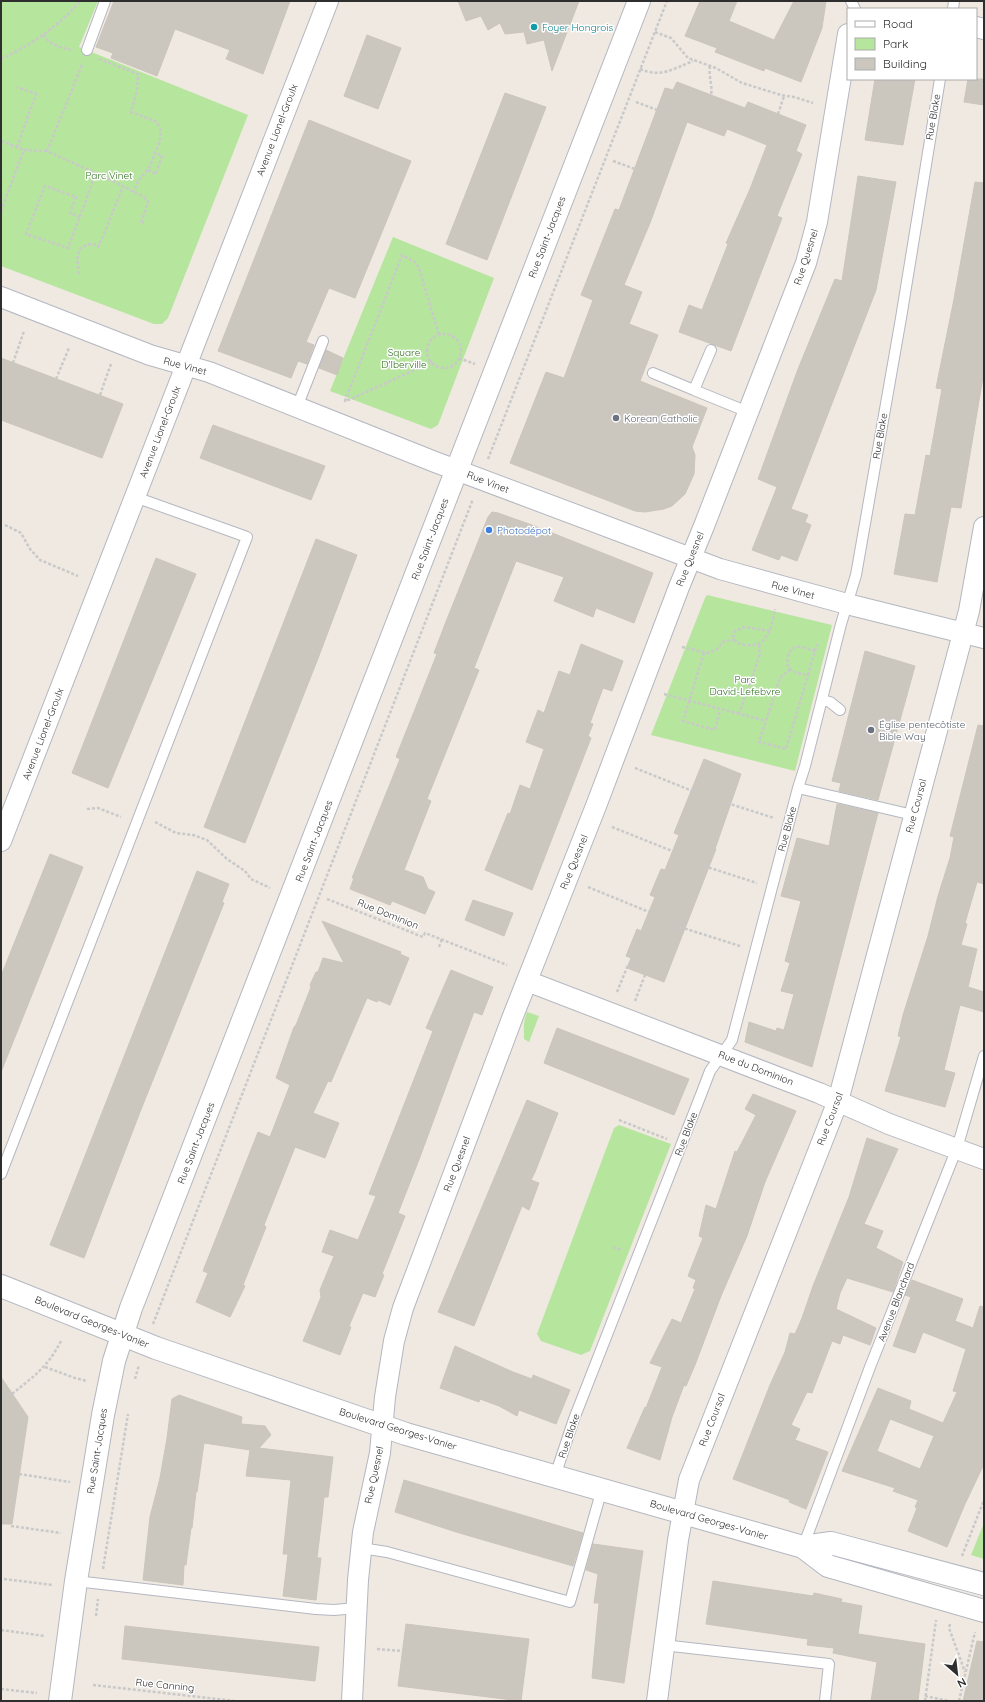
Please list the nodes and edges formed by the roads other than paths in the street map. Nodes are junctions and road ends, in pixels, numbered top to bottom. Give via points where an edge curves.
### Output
1 (105, 1) edge
2 (328, 1) edge
3 (639, 1) edge
4 (847, 40) edge
5 (90, 54) road end
6 (940, 80) edge
7 (1, 297) edge
8 (323, 341) dead end
9 (711, 350) dead end
10 (185, 366) junction
11 (653, 373) dead end
12 (694, 390) junction
13 (297, 407) junction
14 (748, 412) junction
15 (457, 470) junction
16 (135, 497) junction
17 (984, 527) edge
18 (691, 558) junction
19 (847, 604) junction
20 (963, 633) junction
21 (984, 638) edge
22 (822, 700) junction
23 (840, 710) dead end
24 (798, 788) junction
25 (914, 815) junction
26 (1, 841) edge
27 (527, 981) junction
28 (721, 1055) junction
29 (984, 1056) edge
30 (838, 1101) junction
31 (957, 1148) junction
32 (984, 1159) edge
33 (1, 1174) edge
34 (1, 1286) edge
35 (123, 1334) junction
36 (382, 1426) junction
37 (555, 1476) junction
38 (602, 1489) junction
39 (683, 1512) junction
40 (803, 1547) junction
41 (361, 1548) junction
42 (76, 1581) junction
43 (984, 1584) edge
44 (356, 1608) junction
45 (980, 1618) edge
46 (663, 1645) junction
47 (60, 1701) edge
48 (352, 1701) edge
49 (657, 1701) edge
50 (825, 1701) edge

1 - 5 lane
2 - 10 street, Avenue Lionel-Groulx
3 - 15 main road, Rue Saint-Jacques
4 - 14 street, Rue Quesnel via 811,246
6 - 19 lane, Rue Blake via 856,575
7 - 10 street, Rue Vinet
8 - 13 lane
9 - 12 lane
10 - 13 street, Rue Vinet via 208,372
10 - 16 street, Avenue Lionel-Groulx
11 - 12 lane
12 - 14 lane
13 - 15 street, Rue Vinet
14 - 18 street, Rue Quesnel
15 - 18 street, Rue Vinet
15 - 35 main road, Rue Saint-Jacques
16 - 26 street, Avenue Lionel-Groulx
16 - 33 lane via 247,537
17 - 20 street, Rue Coursol
18 - 19 street, Rue Vinet via 730,572
18 - 27 street, Rue Quesnel
19 - 20 street, Rue Vinet
19 - 22 lane, Rue Blake
20 - 21 street, Rue Vinet
20 - 25 street, Rue Coursol
22 - 23 lane via 830,702
22 - 24 lane, Rue Blake
24 - 25 lane
24 - 28 lane, Rue Blake via 732,1040
25 - 30 street, Rue Coursol
27 - 28 street, Rue du Dominion
27 - 36 street, Rue Quesnel via 403,1308 394,1342
28 - 30 street, Rue du Dominion
28 - 37 lane, Rue Blake via 710,1071 574,1419
29 - 31 lane, Avenue Blanchard
30 - 31 street, Rue du Dominion via 889,1124
30 - 39 street, Rue Coursol via 689,1480
31 - 32 street, Rue du Dominion
31 - 40 lane, Avenue Blanchard
34 - 35 main road, Boulevard Georges-Vanier
35 - 36 main road, Boulevard Georges-Vanier via 156,1348
35 - 42 main road, Rue Saint-Jacques via 114,1361 104,1409
36 - 37 main road, Boulevard Georges-Vanier
36 - 41 street, Rue Quesnel via 380,1453
37 - 38 main road, Boulevard Georges-Vanier
38 - 39 main road, Boulevard Georges-Vanier
38 - 41 lane via 570,1602 387,1552
39 - 40 main road, Boulevard Georges-Vanier
39 - 46 street, Rue Coursol
40 - 43 main road, Boulevard Georges-Vanier via 831,1543
40 - 45 main road, Boulevard Georges-Vanier via 828,1566
41 - 44 street, Rue Quesnel
42 - 44 lane via 316,1609
42 - 47 main road, Rue Saint-Jacques
44 - 48 street, Rue Quesnel
46 - 49 street, Rue Coursol
46 - 50 lane via 829,1664

